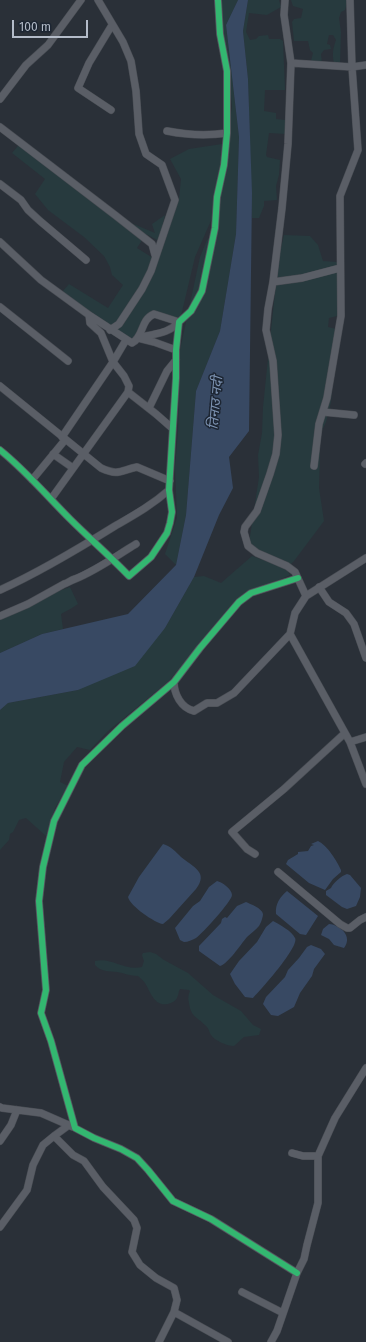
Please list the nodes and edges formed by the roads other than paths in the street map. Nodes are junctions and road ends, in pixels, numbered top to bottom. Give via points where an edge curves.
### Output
1 (81, 0) edge
2 (98, 0) edge
3 (218, 0) edge
4 (285, 0) edge
5 (350, 0) edge
6 (112, 25) junction
7 (291, 63) junction
8 (366, 65) edge
9 (352, 67) junction
10 (0, 99) edge
11 (111, 110) dead end
12 (0, 127) edge
13 (167, 131) dead end
14 (227, 133) junction
15 (0, 184) edge
16 (0, 242) edge
17 (155, 255) junction
18 (86, 260) dead end
19 (340, 268) junction
20 (273, 282) junction
21 (0, 307) edge
22 (89, 315) junction
23 (179, 322) junction
24 (110, 330) junction
25 (138, 338) junction
26 (126, 340) junction
27 (176, 350) junction
28 (176, 360) junction
29 (68, 361) dead end
30 (113, 362) junction
31 (0, 386) edge
32 (128, 392) junction
33 (149, 408) junction
34 (323, 412) junction
35 (354, 416) dead end
36 (172, 428) junction
37 (63, 438) junction
38 (0, 450) edge
39 (83, 453) junction
40 (53, 454) junction
41 (314, 466) dead end
42 (73, 468) junction
43 (32, 480) junction
44 (170, 481) junction
45 (169, 490) junction
46 (51, 499) junction
47 (92, 541) junction
48 (136, 544) dead end
49 (366, 558) edge
50 (113, 559) junction
51 (298, 578) junction
52 (319, 587) junction
53 (0, 590) edge
54 (306, 596) junction
55 (0, 616) edge
56 (290, 634) junction
57 (366, 658) edge
58 (174, 682) junction
59 (345, 733) junction
60 (366, 736) edge
61 (350, 742) junction
62 (366, 784) edge
63 (255, 854) dead end
64 (278, 872) dead end
65 (366, 917) edge
66 (366, 1068) edge
67 (0, 1107) edge
68 (18, 1110) junction
69 (72, 1127) junction
70 (54, 1136) junction
71 (0, 1141) edge
72 (292, 1153) dead end
73 (318, 1156) junction
74 (0, 1227) edge
75 (297, 1273) junction
76 (242, 1292) dead end
77 (174, 1312) junction
78 (283, 1313) junction
79 (159, 1342) edge
80 (228, 1342) edge
81 (271, 1342) edge

1 - 10 street via 48,45 26,65
2 - 6 street
3 - 14 street via 220,34 227,71
4 - 7 street via 284,15
5 - 9 street
6 - 11 street via 89,63 78,88
6 - 17 street via 131,61 139,134 146,154 162,165 175,200
7 - 9 street
7 - 20 street via 288,144
8 - 9 street
9 - 19 street via 358,150 340,196
12 - 17 street via 152,244
13 - 14 street via 185,135
14 - 23 street via 215,228 202,292 191,311
15 - 18 street
16 - 22 street via 41,280
17 - 24 street via 142,289 119,324
19 - 20 street via 302,278
19 - 34 street via 341,316
20 - 51 street via 266,330 273,361 277,401 276,454 257,511 244,532 248,546 257,553 288,566
21 - 29 street
22 - 24 street
22 - 30 street via 90,323 101,333
23 - 25 street via 173,329 163,333
23 - 25 street via 154,314 146,320
23 - 27 street
24 - 26 street
25 - 26 street via 132,343
25 - 27 street
26 - 30 street
27 - 28 street
28 - 33 street via 167,370
28 - 36 street
30 - 32 street via 124,376
30 - 37 street
31 - 37 street
32 - 33 street
32 - 39 street
33 - 36 street
34 - 35 street
34 - 41 street
36 - 44 street
37 - 39 street
37 - 40 street
38 - 43 street
39 - 42 street
39 - 44 street via 101,468 113,473 137,467
40 - 42 street
40 - 43 street
42 - 46 street
43 - 46 street
44 - 45 street
45 - 47 street via 140,512
45 - 50 street via 172,512 170,523 167,533 152,557 129,576
46 - 47 street
47 - 50 street
47 - 53 street
48 - 50 street
49 - 52 street
50 - 55 street
51 - 54 street
51 - 58 street via 246,596
52 - 54 street
52 - 57 street via 329,602 346,614 354,624
54 - 56 street via 295,613
56 - 58 street via 234,693 217,703 207,703 194,711 189,710 179,700 174,690
56 - 59 street
58 - 69 street via 122,726 82,765 54,821 39,901 46,990 40,1013 51,1041
59 - 61 street
59 - 63 street via 232,832
60 - 61 street
61 - 62 street
64 - 65 street via 340,924 350,928
66 - 73 street via 335,1118
67 - 68 street
68 - 69 street via 41,1113
68 - 71 street
69 - 70 street
69 - 75 street via 137,1158 173,1201 211,1219
70 - 74 street via 43,1145 33,1165 27,1190
70 - 77 street via 73,1155 84,1161 103,1187 134,1220 137,1228 132,1252 140,1265 174,1288 177,1300
72 - 73 street
73 - 75 street via 318,1203 304,1259
75 - 78 street
76 - 78 street
77 - 79 street
77 - 80 street
78 - 81 street

